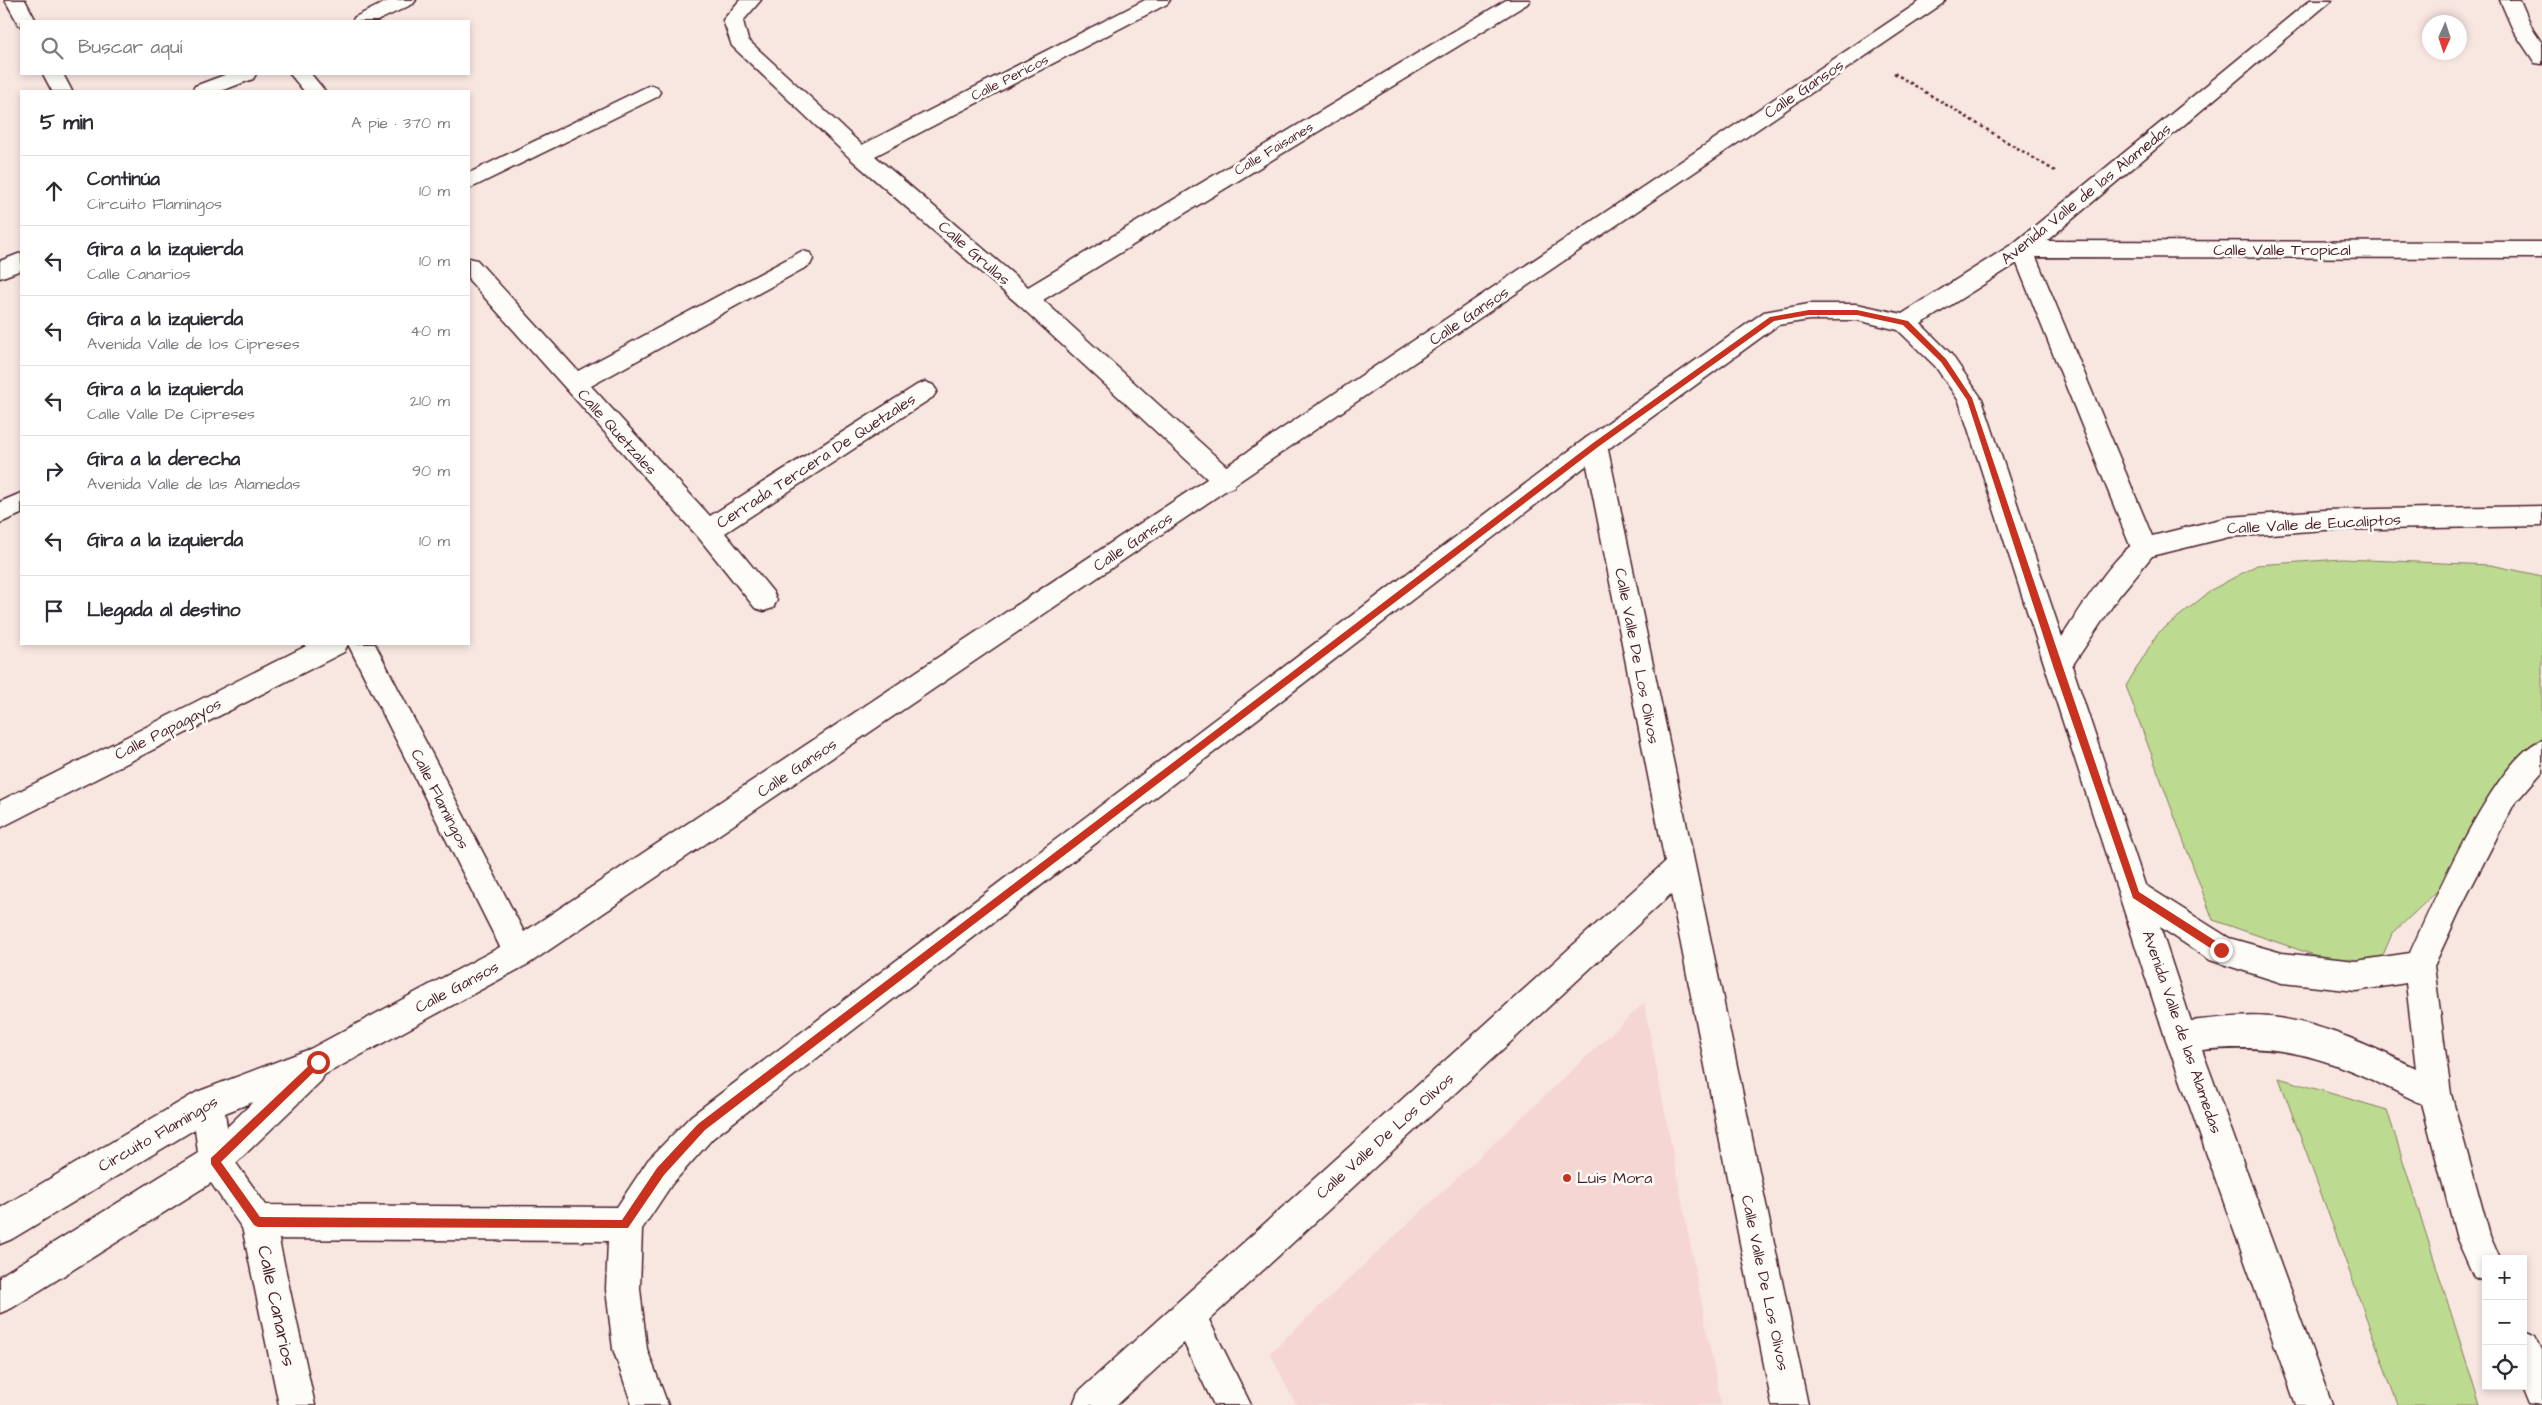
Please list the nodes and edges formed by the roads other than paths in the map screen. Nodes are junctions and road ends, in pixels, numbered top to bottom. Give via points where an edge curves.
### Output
1 (15, 0) edge
2 (406, 0) edge
3 (751, 0) edge
4 (1160, 0) edge
5 (1520, 0) edge
6 (2322, 0) edge
7 (2510, 0) edge
8 (1926, 2) edge
9 (25, 20) edge
10 (364, 20) edge
11 (2542, 58) edge
12 (54, 75) edge
13 (243, 75) edge
14 (301, 75) edge
15 (61, 90) edge
16 (205, 90) edge
17 (314, 90) edge
18 (650, 92) dead end
19 (860, 155) junction
20 (470, 182) edge
21 (2022, 250) junction
22 (2542, 250) edge
23 (802, 259) dead end
24 (20, 261) edge
25 (470, 267) edge
26 (0, 270) edge
27 (1027, 298) junction
28 (1905, 323) junction
29 (574, 384) junction
30 (924, 391) dead end
31 (1595, 445) junction
32 (1225, 480) junction
33 (20, 503) edge
34 (0, 513) edge
35 (2542, 516) edge
36 (708, 531) junction
37 (2144, 548) junction
38 (764, 600) dead end
39 (333, 645) edge
40 (362, 645) edge
41 (2057, 666) junction
42 (2542, 752) edge
43 (0, 815) edge
44 (1679, 868) junction
45 (2136, 895) junction
46 (520, 953) junction
47 (2419, 966) junction
48 (2181, 1037) junction
49 (318, 1062) junction
50 (2435, 1094) junction
51 (208, 1102) junction
52 (215, 1161) junction
53 (258, 1222) junction
54 (624, 1224) junction
55 (0, 1226) edge
56 (2482, 1256) edge
57 (0, 1296) edge
58 (1188, 1316) junction
59 (2527, 1357) edge
60 (2542, 1390) edge
61 (297, 1405) edge
62 (650, 1405) edge
63 (1091, 1405) edge
64 (1233, 1405) edge
65 (1790, 1405) edge
66 (2314, 1405) edge

1 - 9 street
2 - 10 street
3 - 19 street, Calle Grullas via 732,20 739,42
4 - 19 street, Calle Pericos
5 - 27 street, Calle Faisanes
6 - 21 street, Avenida Valle de las Alamedas
7 - 11 street via 2523,30
8 - 32 street, Calle Gansos via 1860,51
12 - 15 street
13 - 16 street
14 - 17 street
18 - 20 street
19 - 27 street, Calle Grullas
21 - 22 street, Calle Valle Tropical
21 - 28 street, Avenida Valle de las Alamedas
21 - 37 street
23 - 29 street
24 - 26 street
25 - 29 street, Calle Quetzales
27 - 32 street, Calle Grullas
28 - 31 street via 1857,312 1809,312 1772,318
28 - 41 street, Avenida Valle de las Alamedas via 1943,360 1970,400
29 - 36 street, Calle Quetzales
30 - 36 street, Cerrada Tercera De Quetzales
31 - 44 street, Calle Valle De Los Olivos
31 - 54 street via 702,1127 660,1172
32 - 46 street, Calle Gansos
33 - 34 street
35 - 37 street, Calle Valle de Eucaliptos via 2324,520 2228,527
36 - 38 street, Calle Quetzales
37 - 41 street via 2110,588
39 - 43 street, Calle Papagayos
40 - 46 street, Calle Flamingos
41 - 45 street, Avenida Valle de las Alamedas
42 - 47 street via 2504,795
44 - 58 street, Calle Valle De Los Olivos
44 - 65 street, Calle Valle De Los Olivos
45 - 47 street via 2221,950 2282,968 2356,976
45 - 48 street, Avenida Valle de las Alamedas
46 - 49 street, Calle Gansos
47 - 50 street
48 - 50 street via 2255,1032 2297,1038 2352,1054
48 - 66 street, Avenida Valle de las Alamedas
49 - 51 street, Circuito Flamingos
49 - 52 street
50 - 56 street via 2474,1239
51 - 52 street
51 - 55 street, Circuito Flamingos
52 - 53 street, Calle Canarios
52 - 57 street
53 - 54 street
53 - 61 street, Calle Canarios
54 - 62 street via 623,1288 630,1349
58 - 63 street, Calle Valle De Los Olivos
58 - 64 street
59 - 60 street

